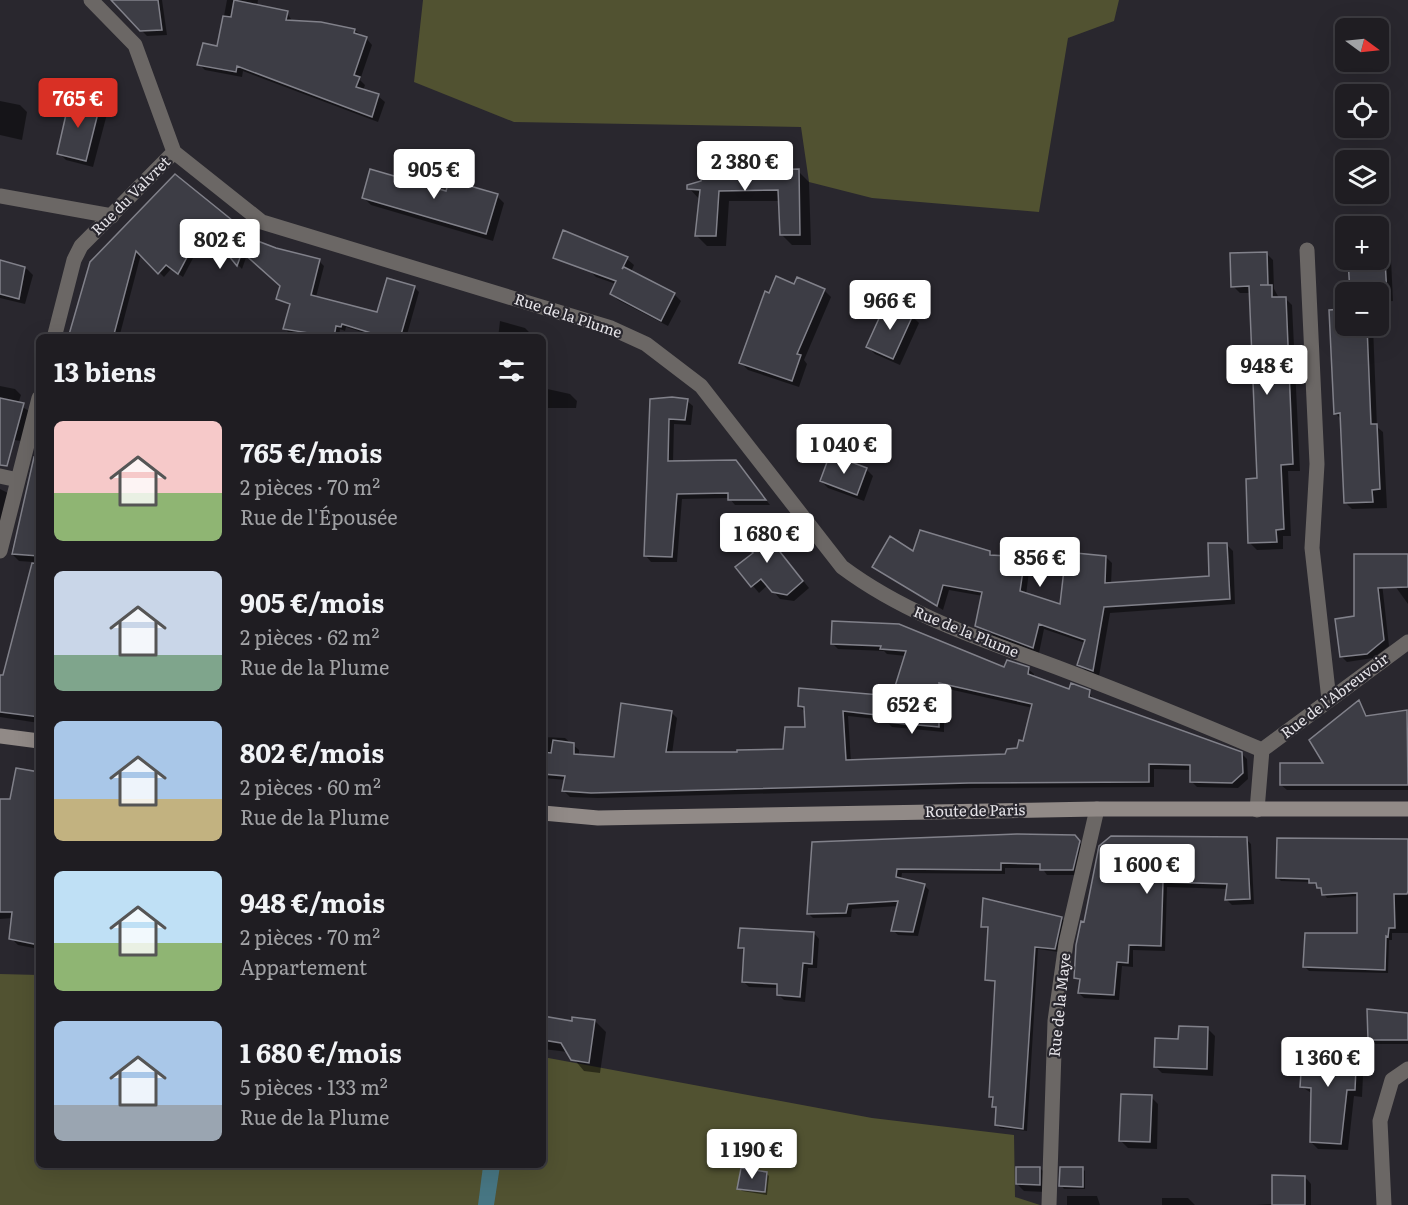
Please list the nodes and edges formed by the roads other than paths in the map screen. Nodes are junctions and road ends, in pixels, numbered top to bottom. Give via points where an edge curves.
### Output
1 (91, 0) edge
2 (174, 152) junction
3 (0, 196) edge
4 (112, 216) junction
5 (1307, 250) dead end
6 (55, 334) edge
7 (36, 410) edge
8 (0, 476) edge
9 (18, 480) junction
10 (0, 551) edge
11 (1408, 642) edge
12 (1329, 700) junction
13 (0, 736) edge
14 (36, 741) edge
15 (1262, 750) junction
16 (1097, 809) junction
17 (1408, 809) edge
18 (1257, 810) junction
19 (546, 813) edge
20 (1408, 1070) edge
21 (1049, 1205) edge
22 (1384, 1205) edge

1 - 2 street, Rue du Valvret via 135,45
2 - 4 street, Rue du Valvret
2 - 15 street, Rue de la Plume via 262,222 611,328 646,344 701,386 842,567 868,586 921,616
3 - 4 street
4 - 6 street, Rue du Valvret via 81,246 74,260
5 - 12 street via 1317,464 1312,548
7 - 9 street
8 - 9 street
9 - 10 street
11 - 12 street, Rue de l'Abreuvoir
12 - 15 street, Rue de l'Abreuvoir
13 - 14 main road
15 - 18 street
16 - 18 main road, Route de Paris
16 - 19 main road, Route de Paris via 598,818
16 - 21 street, Rue de la Maye via 1066,943 1055,1021
17 - 18 main road, Route de Paris
20 - 22 street via 1392,1080 1380,1121

